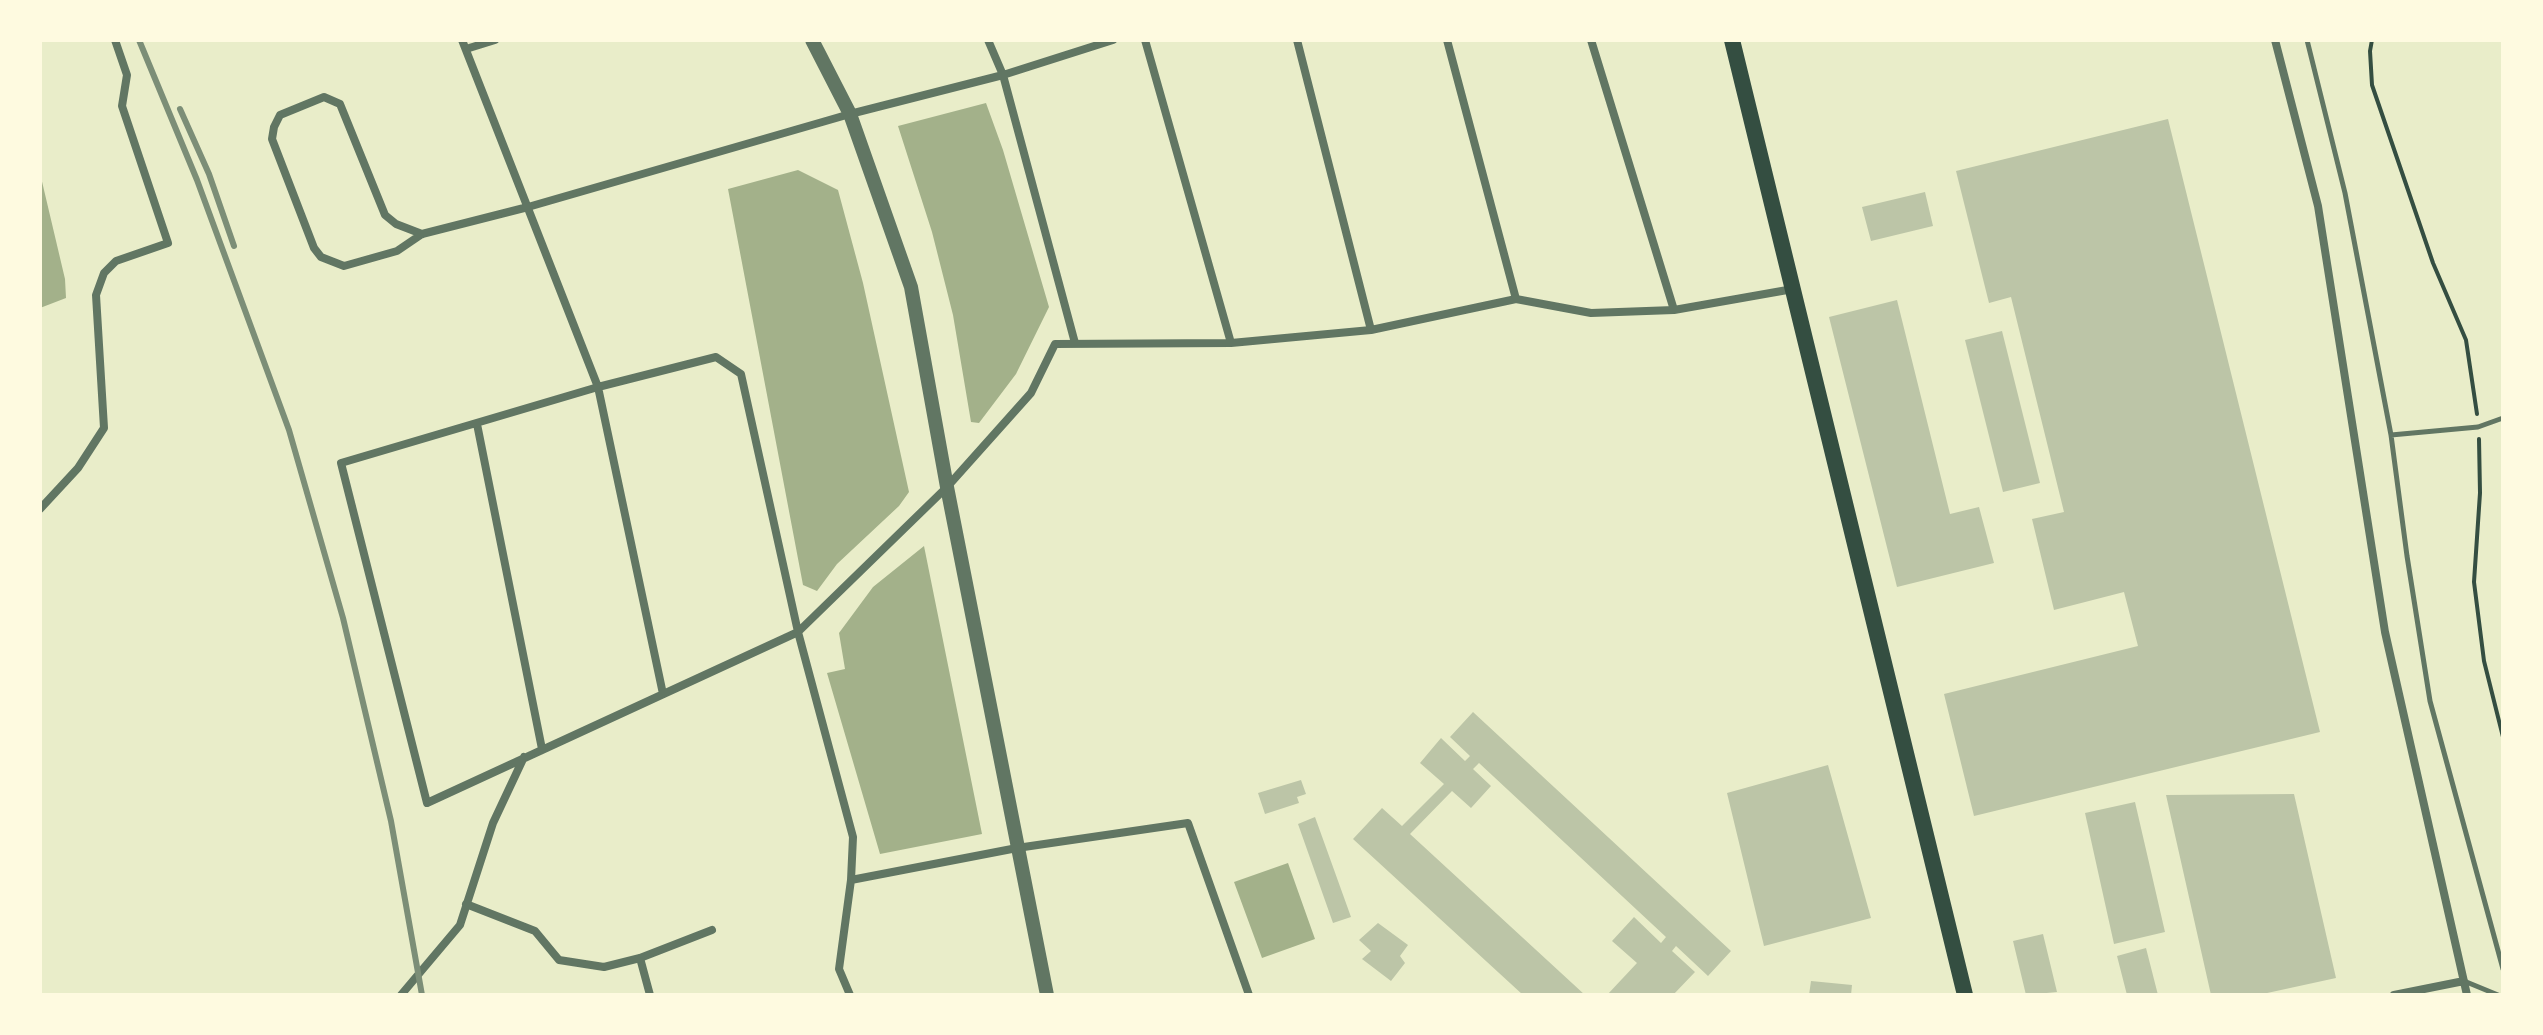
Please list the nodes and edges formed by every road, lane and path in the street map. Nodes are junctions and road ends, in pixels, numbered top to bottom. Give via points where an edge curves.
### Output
1 (115, 40) edge
2 (495, 40) edge
3 (812, 40) edge
4 (988, 40) edge
5 (1113, 40) edge
6 (1145, 40) edge
7 (1297, 40) edge
8 (1447, 40) edge
9 (1591, 40) edge
10 (1732, 40) edge
11 (2275, 40) edge
12 (2307, 40) edge
13 (2372, 40) edge
14 (464, 44) edge
15 (1003, 75) junction
16 (850, 114) junction
17 (528, 207) junction
18 (422, 234) junction
19 (1793, 289) junction
20 (1516, 299) junction
21 (1674, 310) junction
22 (1371, 330) junction
23 (1075, 343) junction
24 (1231, 343) junction
25 (598, 387) junction
26 (2503, 418) edge
27 (477, 424) junction
28 (2478, 427) junction
29 (2391, 435) junction
30 (947, 487) junction
31 (40, 509) edge
32 (798, 632) junction
33 (663, 694) junction
34 (2503, 737) edge
35 (542, 749) junction
36 (525, 756) junction
37 (1017, 848) junction
38 (851, 880) junction
39 (466, 904) junction
40 (712, 930) dead end
41 (640, 958) junction
42 (2503, 969) edge
43 (2464, 981) junction
44 (2503, 987) edge
45 (401, 995) edge
46 (650, 995) edge
47 (850, 995) edge
48 (1047, 995) edge
49 (1249, 995) edge
50 (1965, 995) edge
51 (2394, 995) edge
52 (2467, 995) edge
53 (2498, 995) edge

1 - 31 street via 127,75 122,106 168,243 116,261 104,273 96,295 104,428 78,468
2 - 14 street
3 - 16 street
4 - 15 street
5 - 15 street
6 - 24 street
7 - 22 street
8 - 20 street
9 - 21 street
10 - 19 main road
11 - 43 street via 2318,206 2385,632
12 - 29 lane via 2345,193
13 - 28 path via 2372,85 2433,263 2466,340
14 - 17 street
15 - 16 street
15 - 23 street
16 - 17 street
16 - 30 street via 911,287
17 - 18 street
17 - 25 street
18 - 18 street via 397,251 344,266 321,257 272,139 280,115 324,97 340,104 385,215
19 - 21 street
19 - 50 main road
20 - 21 street via 1591,313
20 - 22 street
22 - 24 street
23 - 24 street
23 - 30 street via 1055,344 1031,393
25 - 27 street
25 - 32 street via 716,357 741,374
25 - 33 street
26 - 28 lane
27 - 35 street
27 - 36 street via 341,463 427,803
28 - 29 lane
28 - 34 path via 2474,582 2484,661
29 - 42 lane via 2430,701
30 - 32 street
30 - 37 street
32 - 33 street
32 - 38 street via 853,837
33 - 35 street
35 - 36 street
36 - 39 street via 493,823
37 - 38 street
37 - 48 street
37 - 49 street via 1188,823
38 - 47 street via 839,969
39 - 41 street via 535,931 559,960 604,967
39 - 45 street via 460,925
40 - 41 street
41 - 46 street
43 - 51 street
43 - 52 street
43 - 53 lane
44 - 53 lane

